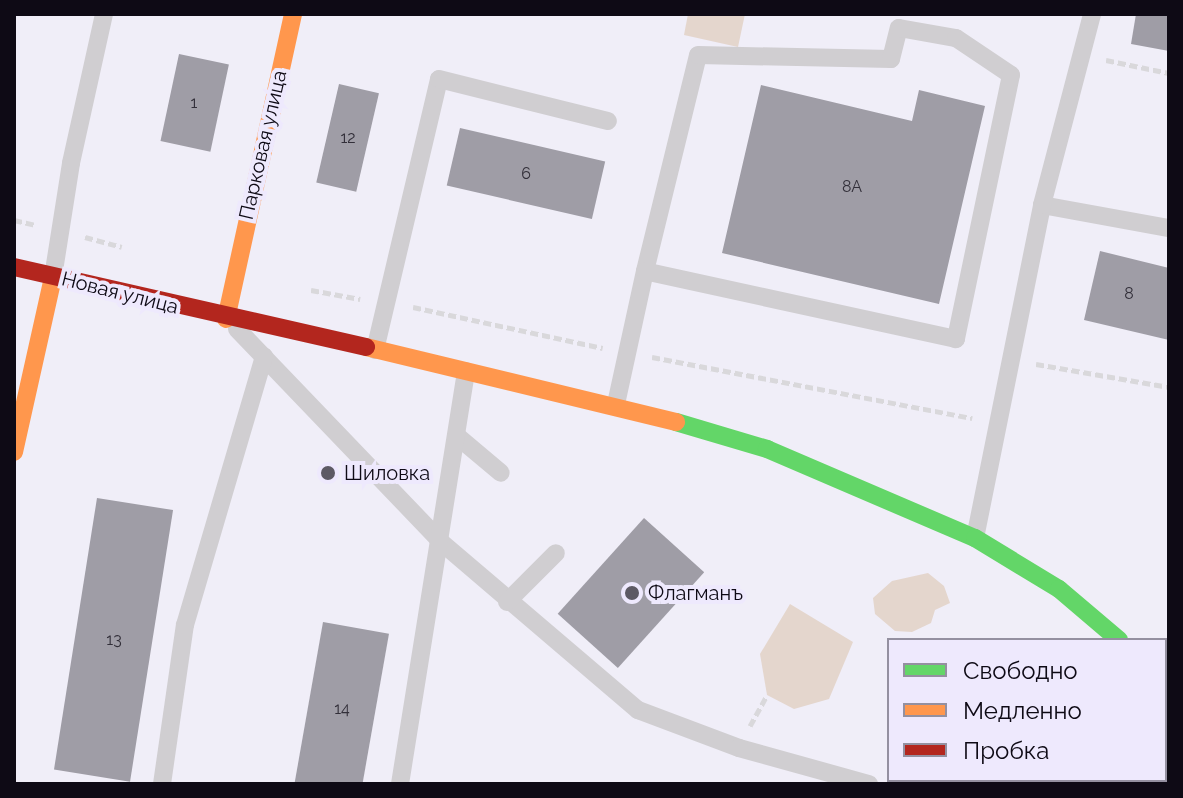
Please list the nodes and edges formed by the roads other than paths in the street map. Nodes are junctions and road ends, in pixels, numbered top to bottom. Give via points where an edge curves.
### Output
1 (104, 14) edge
2 (293, 14) edge
3 (1087, 15) edge
4 (608, 121) dead end
5 (1042, 205) junction
6 (1169, 228) edge
7 (14, 267) edge
8 (645, 271) junction
9 (53, 277) junction
10 (226, 319) junction
11 (14, 340) edge
12 (38, 345) junction
13 (374, 353) junction
14 (264, 356) junction
15 (466, 371) junction
16 (616, 404) junction
17 (457, 436) junction
18 (14, 452) edge
19 (501, 473) dead end
20 (975, 538) junction
21 (441, 542) junction
22 (556, 553) dead end
23 (507, 602) junction
24 (1117, 638) edge
25 (860, 782) edge
26 (162, 784) edge
27 (400, 784) edge

1 - 9 lane via 71,163
2 - 10 street, Парковая улица
3 - 5 lane
4 - 13 lane via 439,79
5 - 6 lane
5 - 20 lane
7 - 9 street, Новая улица
8 - 8 lane via 698,55 891,59 899,28 956,38 1011,75 956,339
8 - 16 lane
9 - 10 street, Новая улица
9 - 12 street
10 - 13 street, Новая улица
10 - 14 lane
11 - 12 lane
12 - 18 street
13 - 15 street, Новая улица
14 - 21 lane
14 - 26 lane via 185,625
15 - 16 street, Новая улица
15 - 17 lane
16 - 20 street, Новая улица via 767,449
17 - 19 lane
17 - 21 lane
20 - 24 street, Новая улица via 1059,589
21 - 23 lane
21 - 27 lane
22 - 23 lane
23 - 25 lane via 638,710 739,748

